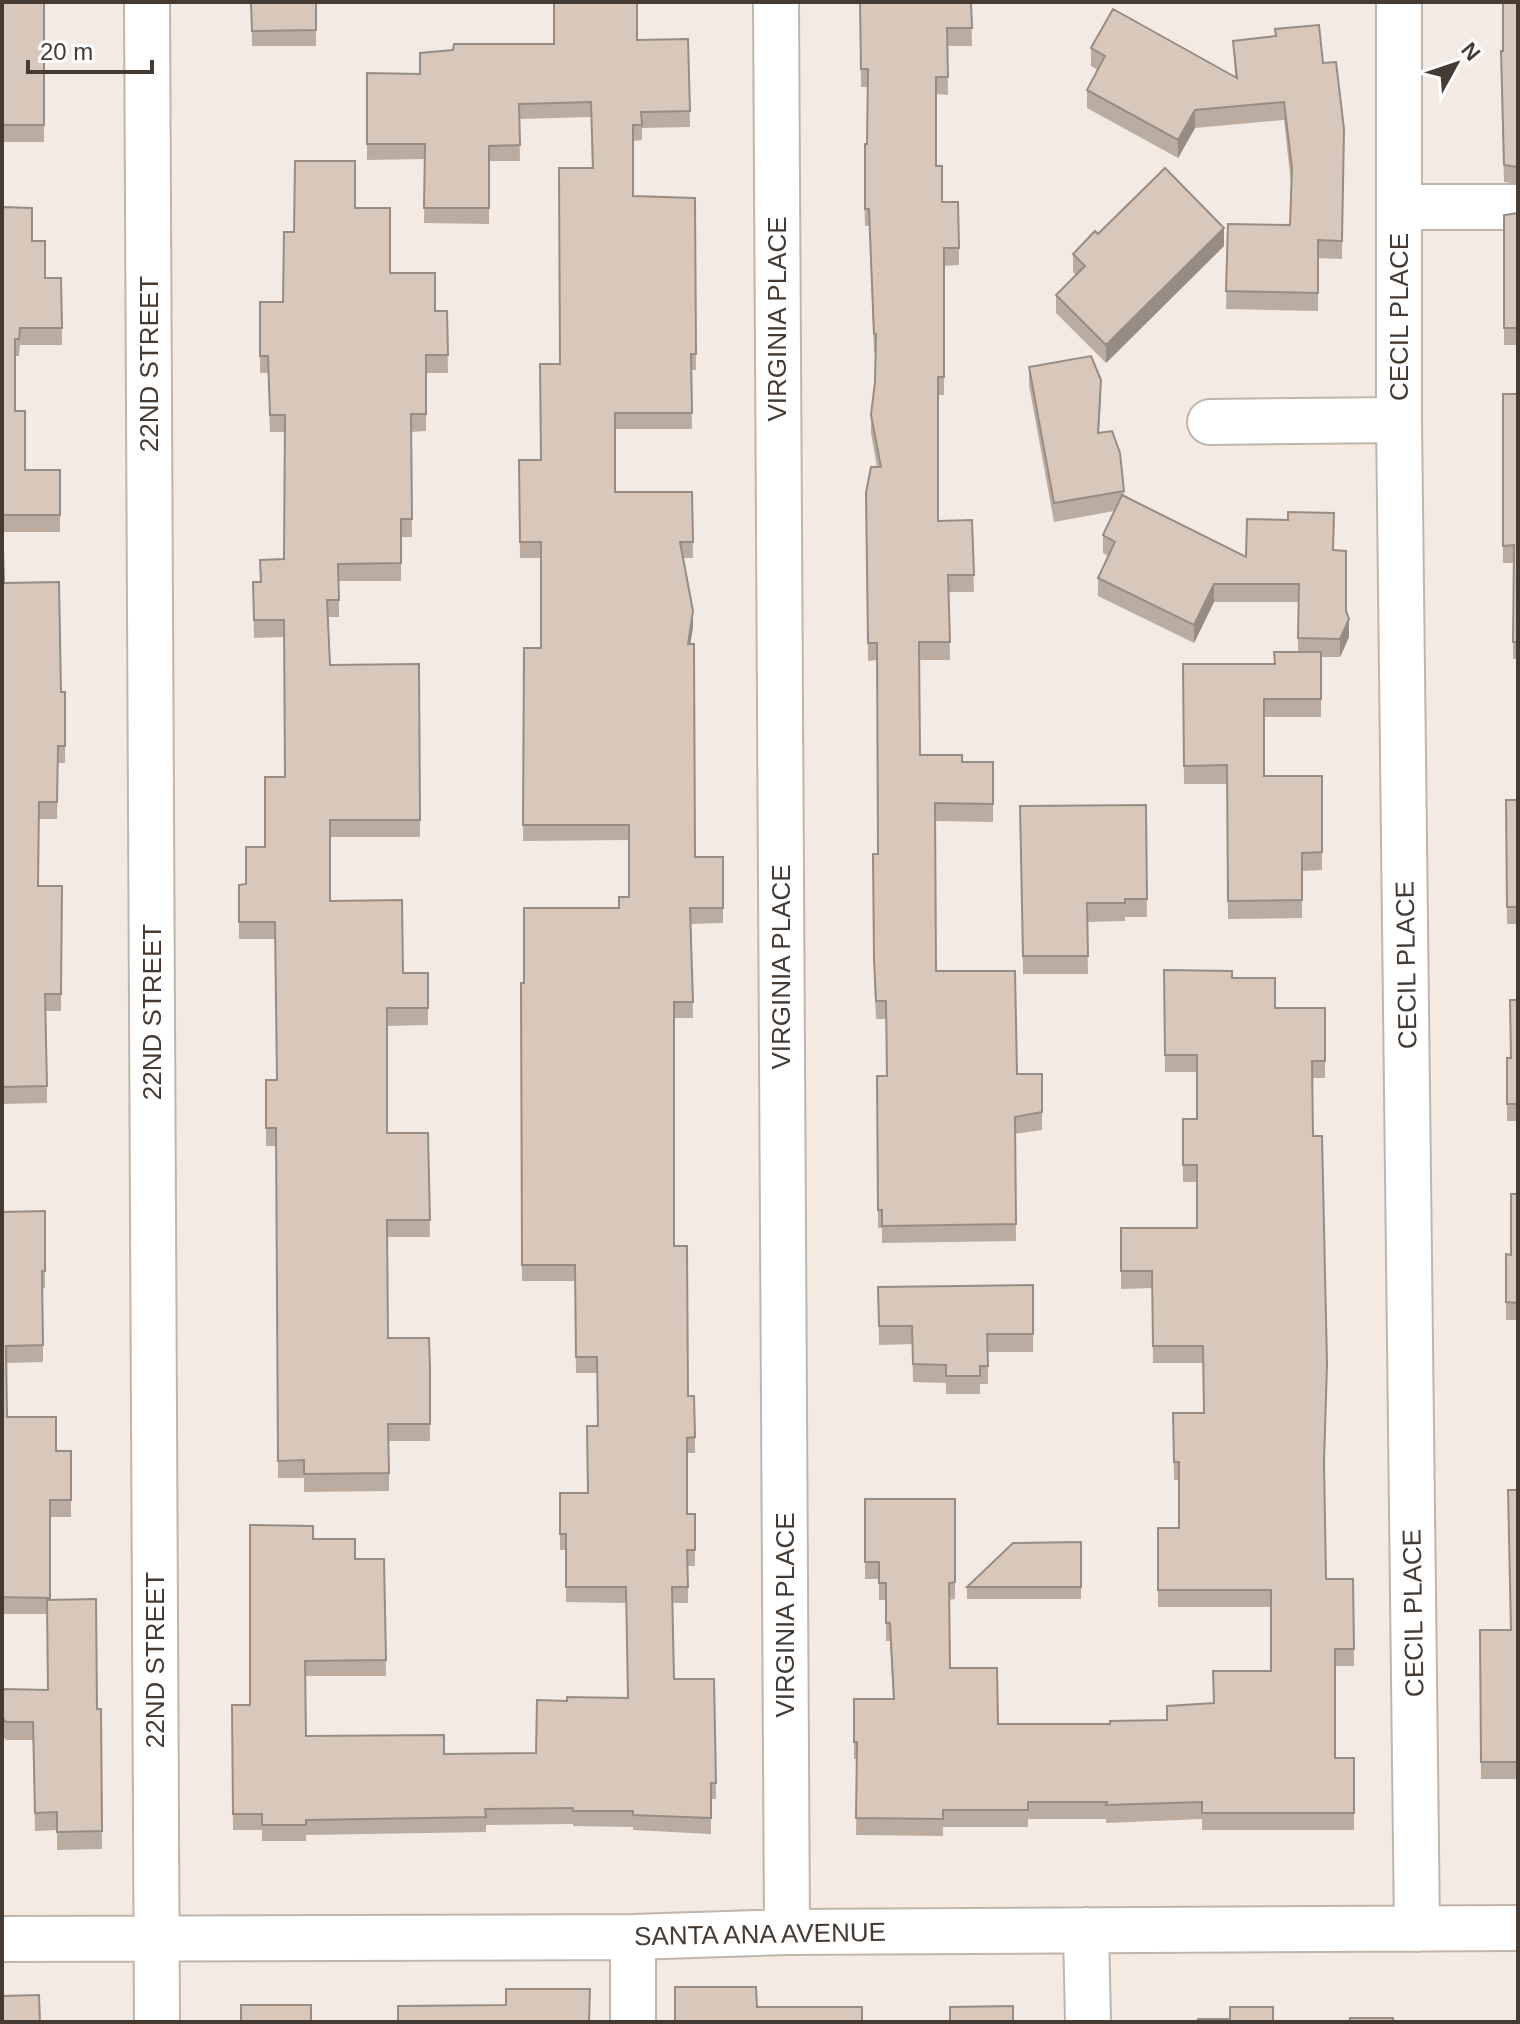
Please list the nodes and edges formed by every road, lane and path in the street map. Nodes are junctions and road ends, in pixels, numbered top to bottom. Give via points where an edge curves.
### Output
1 (147, 2) edge
2 (776, 2) edge
3 (1399, 2) edge
4 (1399, 207) junction
5 (1518, 207) edge
6 (1399, 420) junction
7 (1210, 422) dead end
8 (1518, 1928) edge
9 (1417, 1929) junction
10 (1086, 1930) junction
11 (787, 1932) junction
12 (633, 1937) junction
13 (2, 1939) edge
14 (156, 1939) junction
15 (157, 2022) edge
16 (633, 2022) edge
17 (1088, 2022) edge

1 - 14 street, 22ND STREET
2 - 11 street, VIRGINIA PLACE
3 - 4 street, CECIL PLACE
4 - 5 street
4 - 6 street, CECIL PLACE
6 - 7 street
6 - 9 street, CECIL PLACE
8 - 9 street, SANTA ANA AVENUE
9 - 10 street, SANTA ANA AVENUE
10 - 11 street, SANTA ANA AVENUE
10 - 17 street
11 - 12 street, SANTA ANA AVENUE
12 - 14 street, SANTA ANA AVENUE
12 - 16 street
13 - 14 street, SANTA ANA AVENUE
14 - 15 street, 22ND STREET

